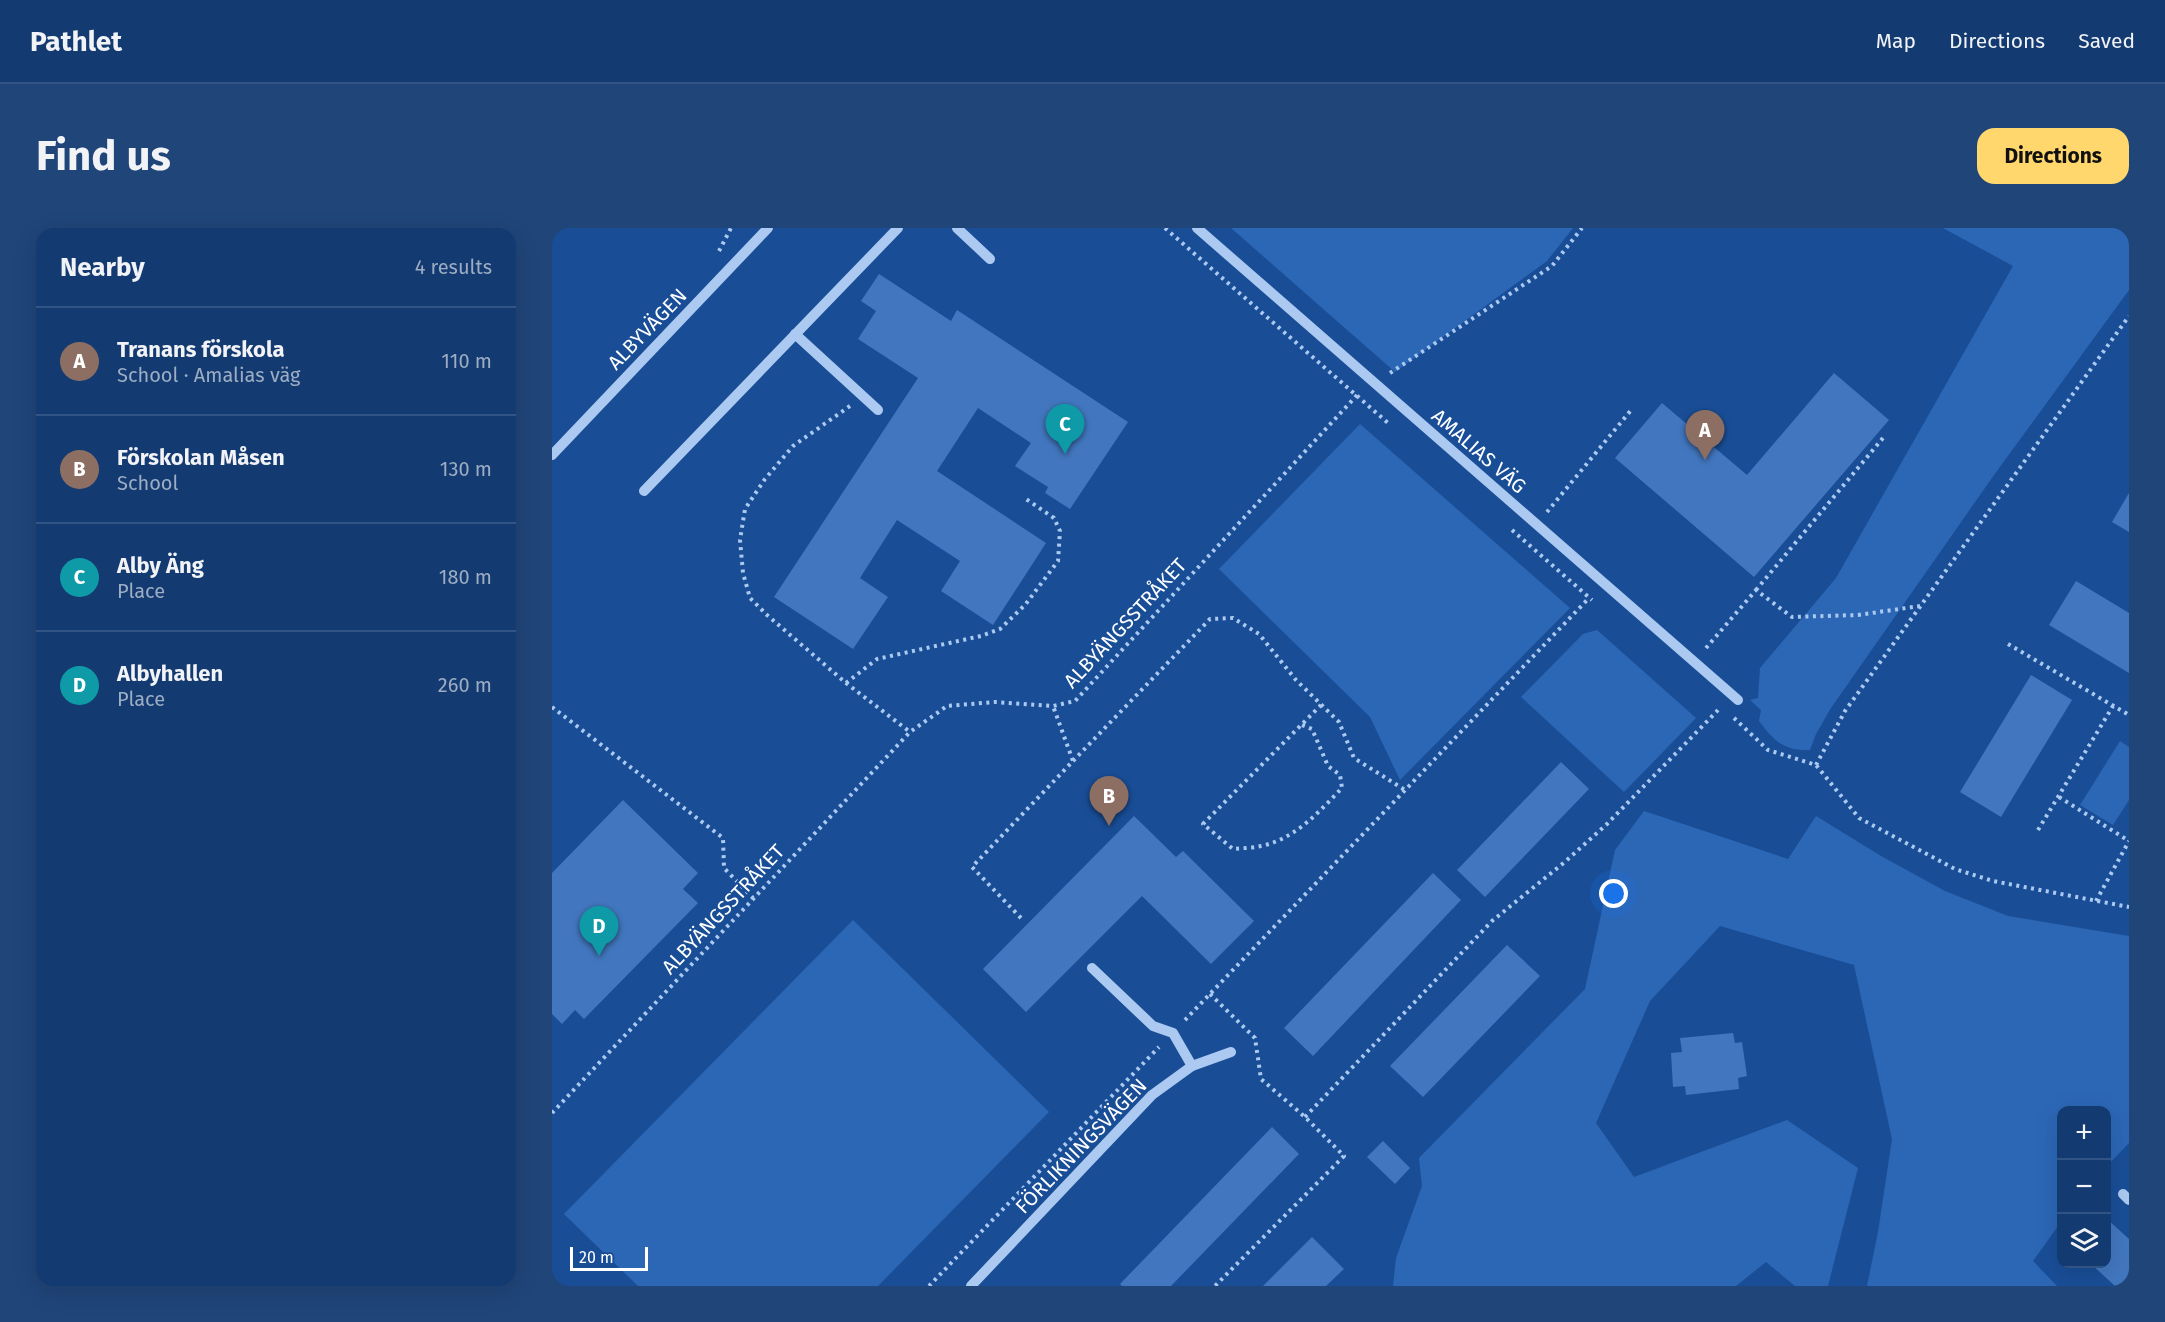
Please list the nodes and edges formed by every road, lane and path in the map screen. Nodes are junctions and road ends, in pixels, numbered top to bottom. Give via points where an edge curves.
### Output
1 (731, 228) edge
2 (768, 228) edge
3 (898, 228) edge
4 (957, 228) edge
5 (1165, 228) edge
6 (1197, 228) edge
7 (1582, 228) edge
8 (716, 256) dead end
9 (990, 259) dead end
10 (2129, 316) edge
11 (795, 334) junction
12 (1375, 383) junction
13 (1356, 395) junction
14 (864, 398) junction
15 (1632, 409) dead end
16 (878, 410) dead end
17 (1883, 438) dead end
18 (552, 455) edge
19 (644, 491) dead end
20 (1023, 497) dead end
21 (1536, 524) junction
22 (1522, 539) dead end
23 (1756, 590) junction
24 (1589, 598) dead end
25 (1921, 606) junction
26 (2008, 644) dead end
27 (1693, 662) junction
28 (846, 683) junction
29 (1738, 700) dead end
30 (1322, 704) junction
31 (1053, 706) junction
32 (2113, 706) junction
33 (552, 707) edge
34 (1721, 707) dead end
35 (2129, 715) edge
36 (1302, 724) junction
37 (910, 732) junction
38 (1073, 761) junction
39 (1815, 765) dead end
40 (1405, 790) junction
41 (2058, 797) junction
42 (2038, 830) dead end
43 (2129, 840) edge
44 (753, 898) junction
45 (2096, 902) dead end
46 (1021, 918) dead end
47 (1092, 968) dead end
48 (1210, 994) junction
49 (1173, 1033) junction
50 (1231, 1052) dead end
51 (1192, 1066) junction
52 (552, 1113) edge
53 (1305, 1117) junction
54 (552, 1281) edge
55 (556, 1286) edge
56 (929, 1286) edge
57 (971, 1286) edge
58 (1215, 1286) edge

1 - 8 path
2 - 18 street, ALBYVÄGEN
3 - 11 street
4 - 9 street
5 - 13 path
6 - 12 street, AMALIAS VÄG
7 - 12 path, ALBYÄNGSSTRÅKET via 1552,266
10 - 25 path
11 - 14 street
11 - 19 street
12 - 13 path, ALBYÄNGSSTRÅKET
12 - 21 street, AMALIAS VÄG
13 - 31 path, ALBYÄNGSSTRÅKET via 1075,701
14 - 16 street
14 - 28 path via 793,446 745,509 740,540 750,598
15 - 21 path
17 - 23 path
20 - 28 path via 1054,518 1060,531 1058,561 1025,605 1000,629 878,659
21 - 22 path
21 - 27 street, AMALIAS VÄG
23 - 25 path via 1792,617 1858,615
23 - 27 path
24 - 40 path
25 - 39 path via 1845,711
26 - 32 path
27 - 29 street, AMALIAS VÄG
28 - 37 path
30 - 36 path
30 - 38 path via 1296,680 1259,634 1233,618 1210,619
30 - 40 path via 1339,722 1354,758
31 - 37 path, ALBYÄNGSSTRÅKET via 995,702 947,706
31 - 38 path
32 - 35 path
32 - 41 path
33 - 44 path via 723,838 724,868
34 - 53 path via 1607,825 1492,921
36 - 36 path via 1203,824 1233,849 1262,846 1285,837 1312,819 1342,788 1340,775 1328,766 1311,729
37 - 44 path, ALBYÄNGSSTRÅKET
38 - 46 path via 972,867
40 - 48 path
41 - 42 path
41 - 43 path
43 - 45 path
44 - 52 path, ALBYÄNGSSTRÅKET
47 - 49 street via 1153,1026
48 - 49 path
48 - 53 path via 1255,1038 1261,1079
49 - 51 street
49 - 56 path
50 - 51 street, FÖRLIKNINGSVÄGEN
51 - 57 street, FÖRLIKNINGSVÄGEN via 1152,1095
53 - 58 path via 1344,1156
54 - 55 path

